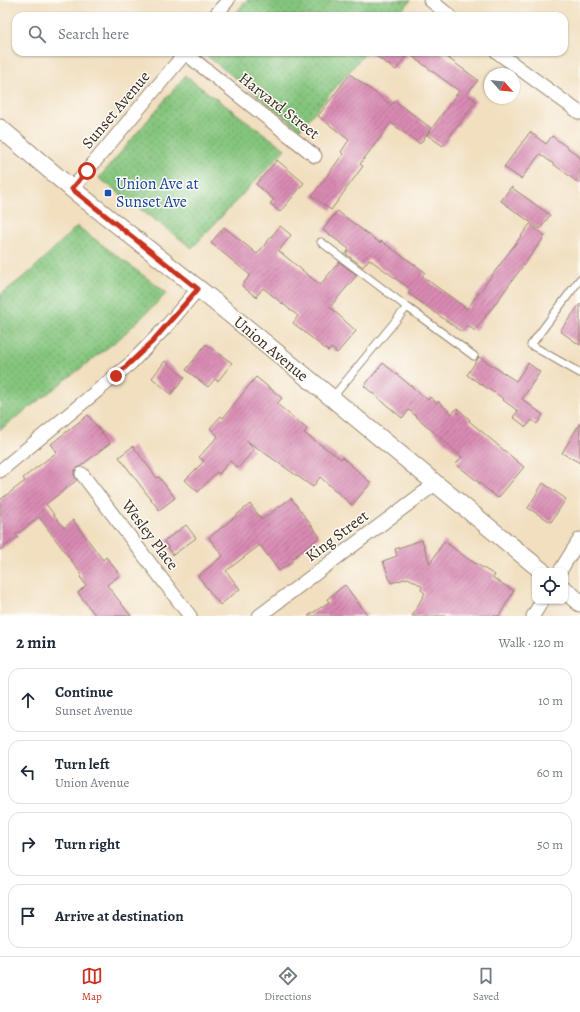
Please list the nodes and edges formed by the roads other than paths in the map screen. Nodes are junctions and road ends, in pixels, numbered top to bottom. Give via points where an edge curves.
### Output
1 (228, 0) edge
2 (430, 0) edge
3 (218, 12) edge
4 (445, 12) edge
5 (182, 56) edge
6 (190, 56) edge
7 (502, 56) edge
8 (580, 113) edge
9 (0, 128) edge
10 (315, 156) dead end
11 (72, 189) junction
12 (321, 242) dead end
13 (580, 279) edge
14 (198, 289) junction
15 (407, 307) junction
16 (474, 356) dead end
17 (580, 373) edge
18 (331, 398) junction
19 (0, 471) edge
20 (82, 474) dead end
21 (435, 484) junction
22 (580, 539) edge
23 (538, 568) edge
24 (562, 568) edge
25 (568, 593) edge
26 (580, 603) edge
27 (540, 604) edge
28 (190, 616) edge
29 (259, 616) edge
30 (533, 616) edge

1 - 3 street
2 - 4 street
5 - 11 street, Sunset Avenue
6 - 10 street, Harvard Street
7 - 8 street
9 - 11 street, Union Avenue
11 - 14 street, Union Avenue
12 - 15 lane
13 - 17 lane via 531,345
14 - 18 street, Union Avenue
14 - 19 street via 131,363
15 - 16 lane
15 - 18 lane
18 - 21 street, Union Avenue
20 - 28 street, Wesley Place
21 - 23 street, Union Avenue
21 - 29 street, King Street
22 - 24 street
25 - 26 street
27 - 30 street

